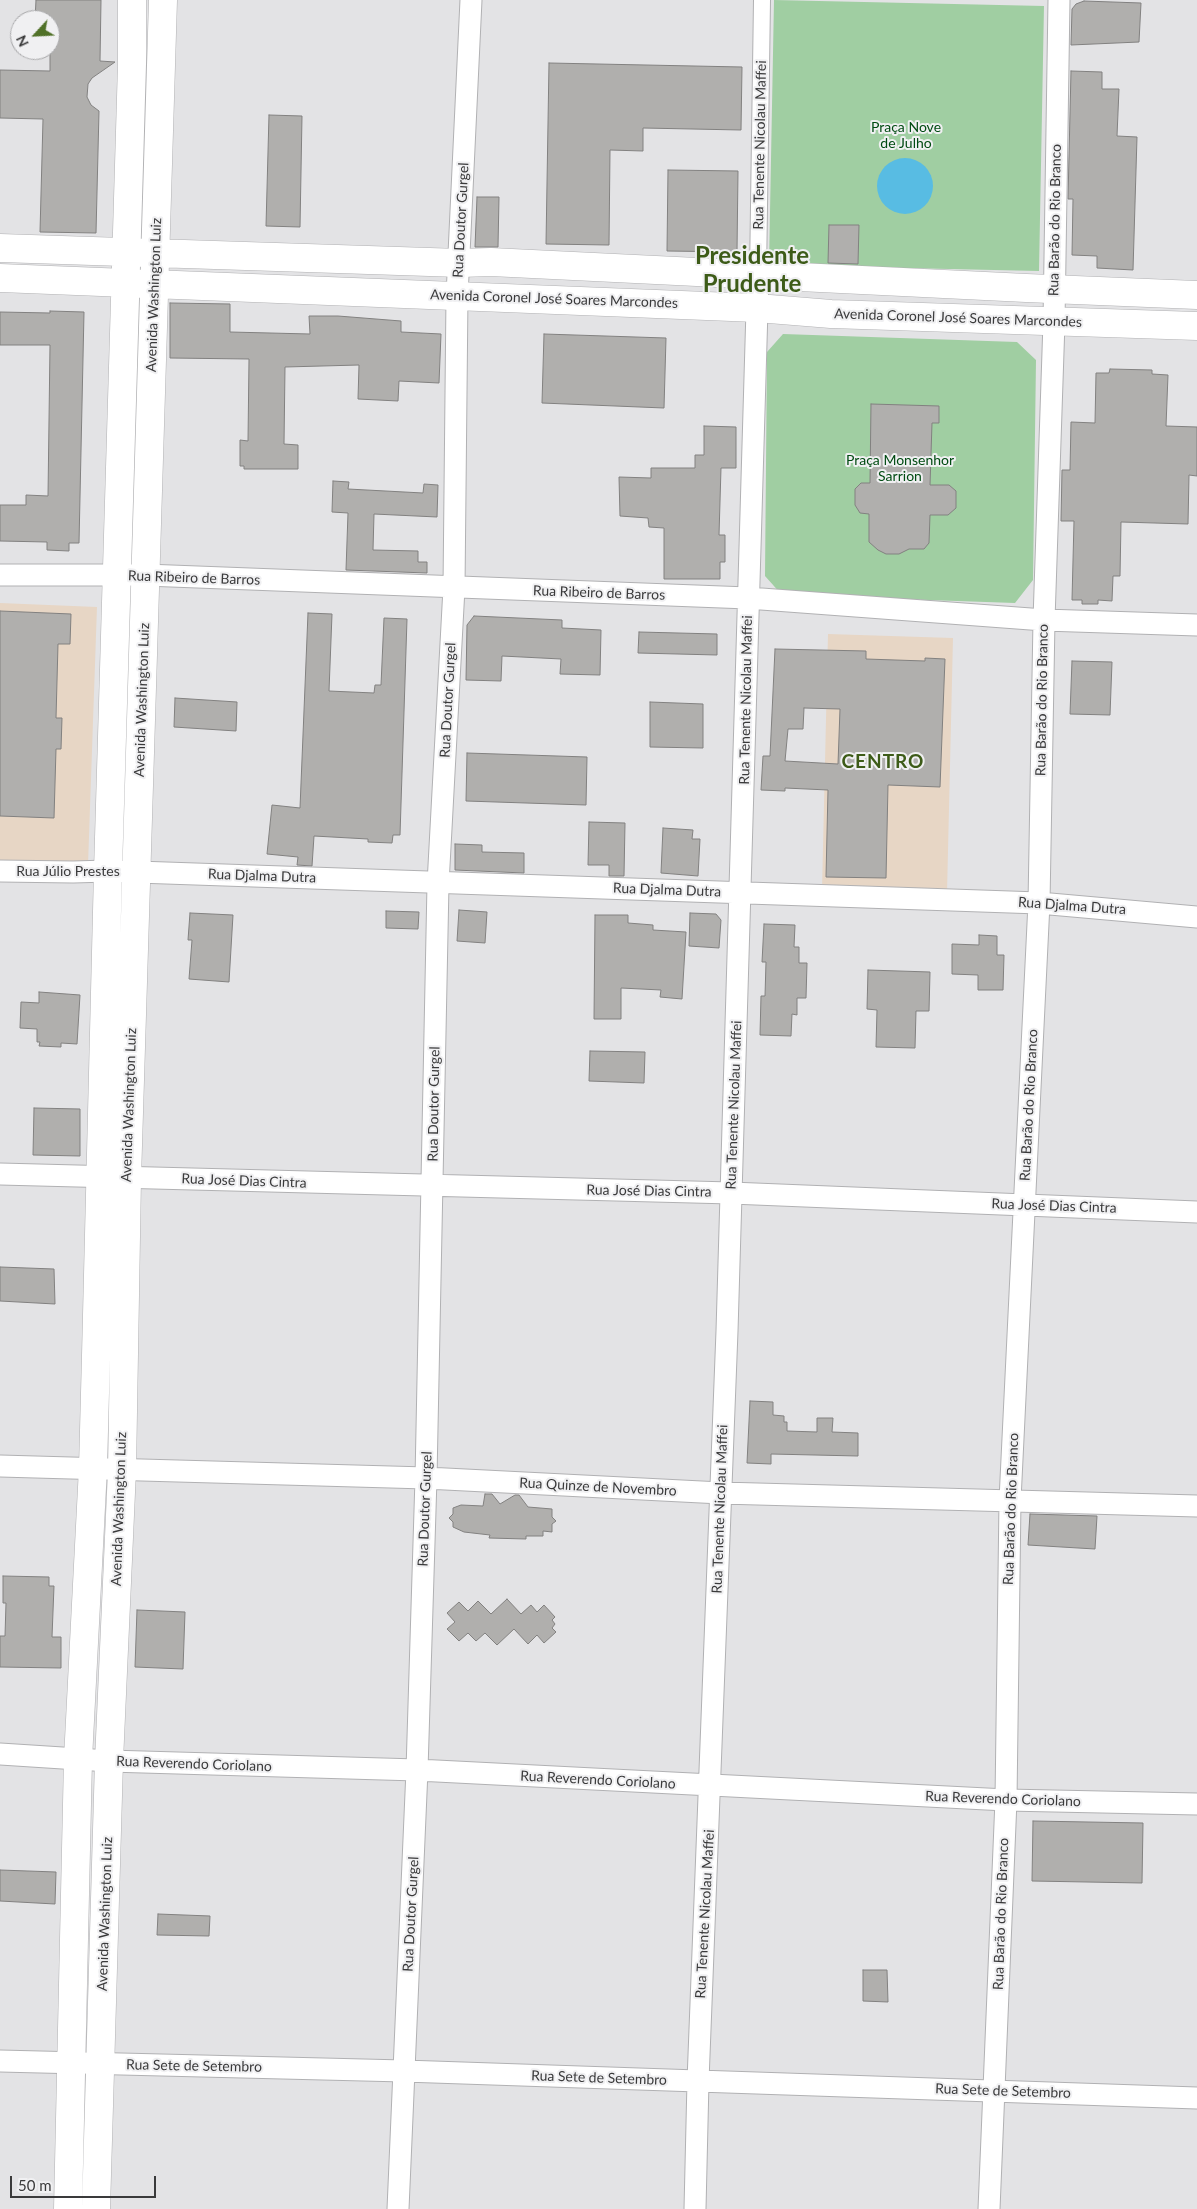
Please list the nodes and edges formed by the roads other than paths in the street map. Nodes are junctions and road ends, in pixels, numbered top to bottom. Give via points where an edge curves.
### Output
1 (132, 0) edge
2 (163, 0) edge
3 (471, 0) edge
4 (762, 0) edge
5 (1059, 0) edge
6 (0, 248) edge
7 (126, 252) junction
8 (155, 253) junction
9 (460, 263) junction
10 (758, 275) junction
11 (0, 278) edge
12 (125, 282) junction
13 (154, 284) junction
14 (1054, 289) junction
15 (1197, 295) edge
16 (457, 296) junction
17 (757, 308) junction
18 (1054, 322) junction
19 (1197, 326) edge
20 (0, 575) edge
21 (116, 575) junction
22 (145, 575) junction
23 (454, 588) junction
24 (748, 598) junction
25 (1044, 620) junction
26 (1197, 626) edge
27 (0, 871) edge
28 (108, 871) junction
29 (137, 872) junction
30 (438, 884) junction
31 (741, 891) junction
32 (1039, 903) junction
33 (1197, 917) edge
34 (0, 1174) edge
35 (114, 1177) junction
36 (432, 1187) junction
37 (731, 1193) junction
38 (1025, 1205) junction
39 (1197, 1212) edge
40 (0, 1466) edge
41 (93, 1468) junction
42 (122, 1470) junction
43 (426, 1478) junction
44 (721, 1493) junction
45 (1010, 1500) junction
46 (1197, 1506) edge
47 (0, 1754) edge
48 (78, 1759) junction
49 (109, 1761) junction
50 (417, 1770) junction
51 (711, 1786) junction
52 (1006, 1800) junction
53 (1197, 1804) edge
54 (0, 2061) edge
55 (72, 2063) junction
56 (100, 2064) junction
57 (404, 2071) junction
58 (698, 2081) junction
59 (993, 2090) junction
60 (1197, 2098) edge
61 (68, 2209) edge
62 (96, 2209) edge
63 (398, 2209) edge
64 (695, 2209) edge
65 (989, 2209) edge

1 - 7 main road, Avenida Washington Luiz
2 - 8 main road, Avenida Washington Luiz
3 - 9 street, Rua Doutor Gurgel
4 - 10 street, Rua Tenente Nicolau Maffei
5 - 14 street, Rua Barão do Rio Branco
6 - 7 main road
7 - 8 main road
7 - 12 main road, Avenida Washington Luiz
8 - 9 main road
8 - 13 main road, Avenida Washington Luiz
9 - 10 main road via 500,262
9 - 16 street, Rua Doutor Gurgel
10 - 14 main road
10 - 17 street, Rua Tenente Nicolau Maffei
11 - 12 main road, Avenida Coronel José Soares Marcondes
12 - 13 main road, Avenida Coronel José Soares Marcondes
12 - 21 main road, Avenida Washington Luiz
13 - 16 main road, Avenida Coronel José Soares Marcondes
13 - 22 main road, Avenida Washington Luiz
14 - 15 main road
14 - 18 street, Rua Barão do Rio Branco
16 - 17 main road, Avenida Coronel José Soares Marcondes
16 - 23 street, Rua Doutor Gurgel
17 - 18 main road, Avenida Coronel José Soares Marcondes via 831,314
17 - 24 street, Rua Tenente Nicolau Maffei
18 - 19 main road, Avenida Coronel José Soares Marcondes
18 - 25 street, Rua Barão do Rio Branco
20 - 21 street, Rua Ribeiro de Barros
21 - 22 street, Rua Ribeiro de Barros
21 - 28 main road, Avenida Washington Luiz
22 - 23 street, Rua Ribeiro de Barros
22 - 29 main road, Avenida Washington Luiz
23 - 24 street, Rua Ribeiro de Barros
23 - 30 street, Rua Doutor Gurgel
24 - 25 street, Rua Ribeiro de Barros
24 - 31 street, Rua Tenente Nicolau Maffei
25 - 26 street, Rua Ribeiro de Barros
25 - 32 street, Rua Barão do Rio Branco
27 - 28 street, Rua Júlio Prestes
28 - 29 street, Rua Júlio Prestes
28 - 35 main road, Avenida Washington Luiz
29 - 30 street, Rua Djalma Dutra
29 - 35 main road, Avenida Washington Luiz
30 - 31 street, Rua Djalma Dutra
30 - 36 street, Rua Doutor Gurgel
31 - 32 street, Rua Djalma Dutra
31 - 37 street, Rua Tenente Nicolau Maffei
32 - 33 street, Rua Djalma Dutra
32 - 38 street, Rua Barão do Rio Branco
34 - 35 street, Rua José Dias Cintra
35 - 36 street, Rua José Dias Cintra
35 - 41 main road, Avenida Washington Luiz
35 - 42 main road, Avenida Washington Luiz
36 - 37 street, Rua José Dias Cintra
36 - 43 street, Rua Doutor Gurgel
37 - 38 street, Rua José Dias Cintra
37 - 44 street, Rua Tenente Nicolau Maffei
38 - 39 street, Rua José Dias Cintra
38 - 45 street, Rua Barão do Rio Branco
40 - 41 street, Rua Quinze de Novembro
41 - 42 street, Rua Quinze de Novembro
41 - 48 main road, Avenida Washington Luiz
42 - 43 street, Rua Quinze de Novembro
42 - 49 main road, Avenida Washington Luiz
43 - 44 street, Rua Quinze de Novembro
43 - 50 street, Rua Doutor Gurgel
44 - 45 street, Rua Quinze de Novembro
44 - 51 street, Rua Tenente Nicolau Maffei
45 - 46 street, Rua Quinze de Novembro
45 - 52 street, Rua Barão do Rio Branco
47 - 48 street, Rua Reverendo Coriolano
48 - 49 street, Rua Reverendo Coriolano
48 - 55 main road, Avenida Washington Luiz
49 - 50 street, Rua Reverendo Coriolano
49 - 56 main road, Avenida Washington Luiz
50 - 51 street, Rua Reverendo Coriolano
50 - 57 street, Rua Doutor Gurgel
51 - 52 street, Rua Reverendo Coriolano
51 - 58 street, Rua Tenente Nicolau Maffei
52 - 53 street, Rua Reverendo Coriolano
52 - 59 street, Rua Barão do Rio Branco
54 - 55 street, Rua Sete de Setembro
55 - 56 street, Rua Sete de Setembro
55 - 61 main road, Avenida Washington Luiz
56 - 57 street, Rua Sete de Setembro
56 - 62 main road, Avenida Washington Luiz
57 - 58 street, Rua Sete de Setembro
57 - 63 street, Rua Doutor Gurgel
58 - 59 street, Rua Sete de Setembro
58 - 64 street, Rua Tenente Nicolau Maffei
59 - 60 street, Rua Sete de Setembro
59 - 65 street, Rua Barão do Rio Branco

